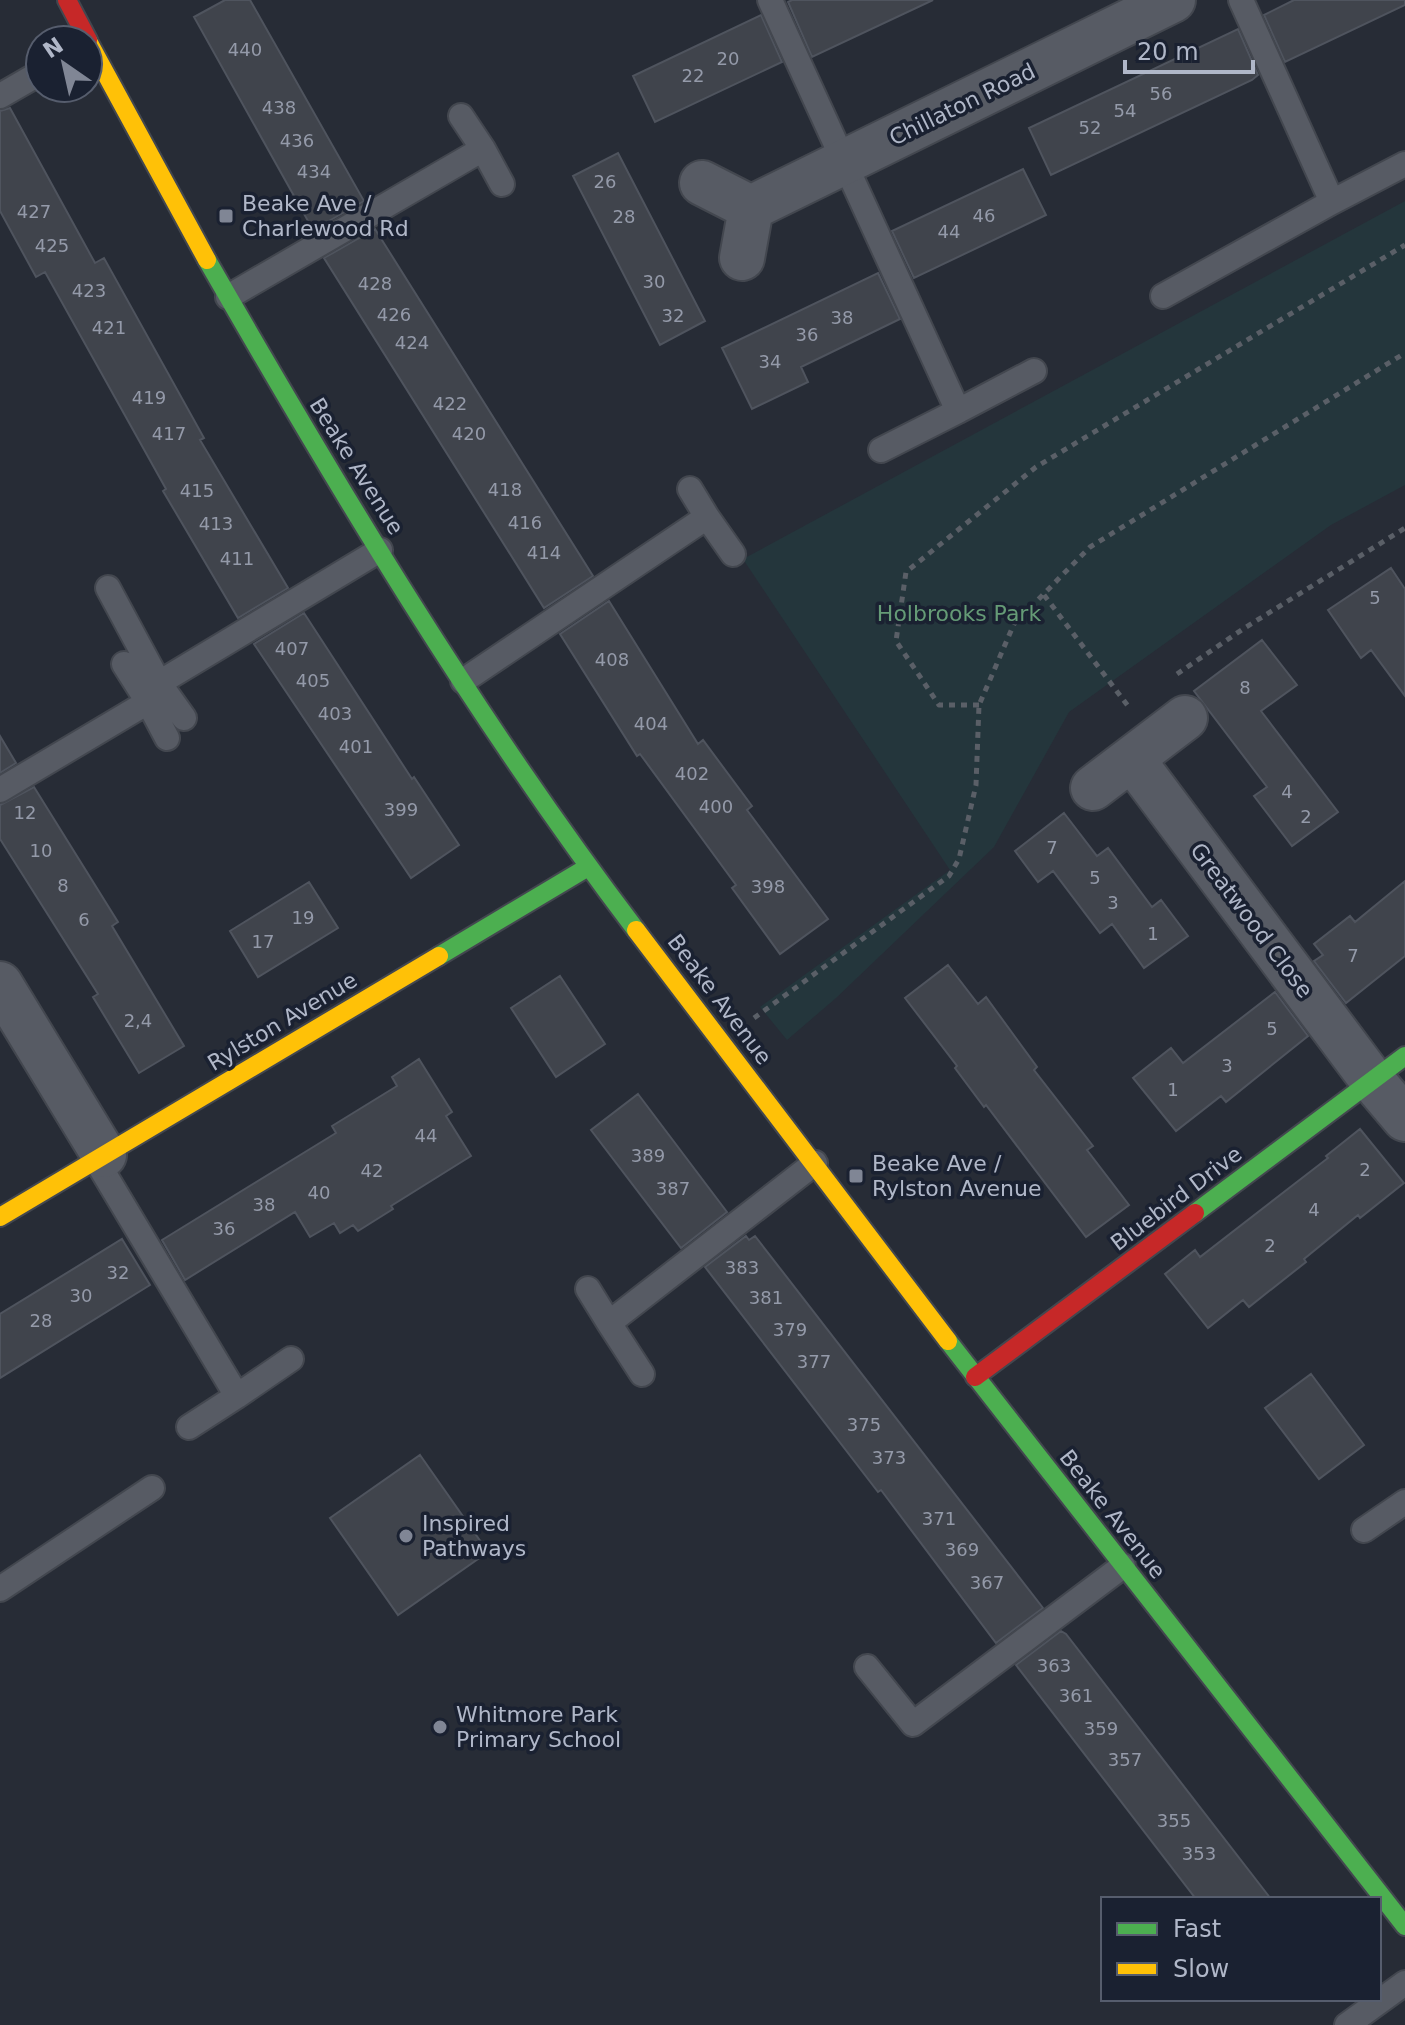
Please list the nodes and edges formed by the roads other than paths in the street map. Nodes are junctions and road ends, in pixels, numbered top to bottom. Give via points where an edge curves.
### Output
1 (67, 0) edge
2 (770, 0) edge
3 (1173, 0) edge
4 (1241, 0) edge
5 (79, 24) edge
6 (104, 72) edge
7 (24, 82) edge
8 (0, 96) edge
9 (461, 116) dead end
10 (483, 149) junction
11 (845, 161) junction
12 (1405, 164) edge
13 (702, 183) dead end
14 (502, 184) dead end
15 (1332, 202) junction
16 (751, 208) junction
17 (742, 258) dead end
18 (1163, 296) dead end
19 (228, 297) junction
20 (1034, 371) dead end
21 (958, 411) junction
22 (881, 450) dead end
23 (690, 489) dead end
24 (707, 517) junction
25 (380, 550) junction
26 (733, 554) dead end
27 (108, 588) dead end
28 (124, 664) dead end
29 (463, 681) junction
30 (154, 692) junction
31 (1176, 700) road end
32 (184, 718) dead end
33 (167, 738) dead end
34 (1132, 759) junction
35 (1093, 788) dead end
36 (0, 790) edge
37 (588, 867) junction
38 (0, 984) edge
39 (1388, 1068) edge
40 (1405, 1119) edge
41 (100, 1158) junction
42 (815, 1163) junction
43 (0, 1217) edge
44 (588, 1289) dead end
45 (609, 1323) junction
46 (291, 1359) dead end
47 (642, 1374) dead end
48 (975, 1377) junction
49 (237, 1396) junction
50 (189, 1427) dead end
51 (152, 1488) dead end
52 (1405, 1502) edge
53 (1364, 1530) dead end
54 (1123, 1566) junction
55 (0, 1589) edge
56 (867, 1667) dead end
57 (1405, 1926) edge
58 (1405, 1983) edge
59 (1381, 2000) edge
60 (1380, 2001) edge
61 (1347, 2025) edge

1 - 5 street, Beake Avenue
2 - 11 lane
3 - 11 street, Chillaton Road
4 - 15 lane
6 - 19 street, Beake Avenue
7 - 8 lane
9 - 10 lane
10 - 14 lane
10 - 19 lane
11 - 16 street, Chillaton Road
11 - 21 lane
12 - 15 lane
13 - 16 street
15 - 18 lane
16 - 17 street
19 - 25 street, Beake Avenue
20 - 21 lane
21 - 22 lane
23 - 24 lane
24 - 26 lane
24 - 29 lane
25 - 29 street, Beake Avenue
25 - 30 lane
27 - 30 lane
28 - 30 lane
29 - 37 street, Beake Avenue
30 - 32 lane
30 - 33 lane
30 - 36 lane
31 - 34 street
34 - 35 street
34 - 39 street, Greatwood Close
37 - 41 street, Rylston Avenue
37 - 42 street, Beake Avenue
38 - 41 street
39 - 40 street, Greatwood Close
39 - 48 street, Bluebird Drive
41 - 43 street, Rylston Avenue
41 - 49 lane
42 - 45 lane
42 - 48 street, Beake Avenue
44 - 45 lane
45 - 47 lane
46 - 49 lane
48 - 54 street, Beake Avenue
49 - 50 lane
51 - 55 lane
52 - 53 lane
54 - 56 lane via 913,1724
54 - 57 street, Beake Avenue
58 - 59 lane
60 - 61 lane

